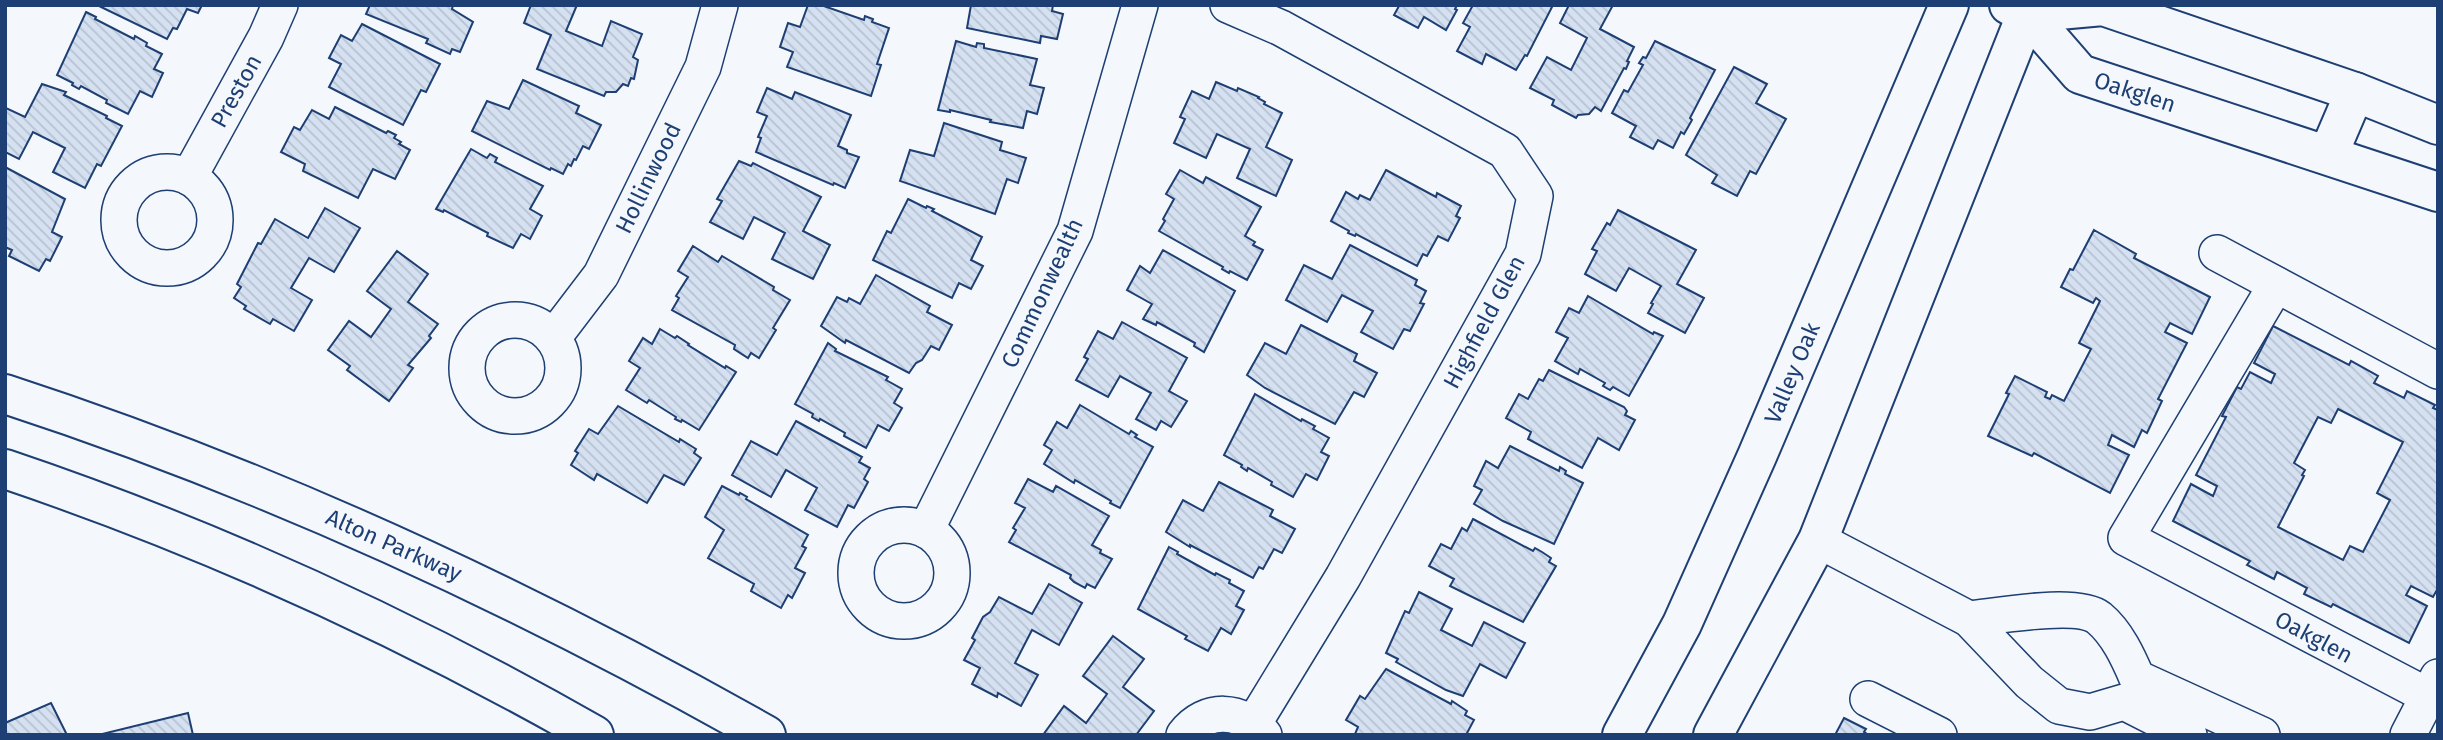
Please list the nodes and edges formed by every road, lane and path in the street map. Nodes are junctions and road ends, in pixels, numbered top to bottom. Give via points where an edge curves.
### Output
1 (280, 5) edge
2 (720, 5) edge
3 (1140, 5) edge
4 (1228, 5) edge
5 (1949, 5) edge
6 (2022, 8) edge
7 (2355, 92) junction
8 (2438, 125) edge
9 (2328, 155) junction
10 (189, 177) dead end
11 (2438, 192) edge
12 (2217, 253) dead end
13 (2276, 285) junction
14 (553, 338) dead end
15 (2438, 371) edge
16 (5, 394) edge
17 (5, 469) edge
18 (926, 530) dead end
19 (1818, 540) junction
20 (1969, 619) junction
21 (2433, 687) edge
22 (2131, 690) junction
23 (1868, 699) dead end
24 (1259, 729) edge
25 (594, 735) edge
26 (766, 735) edge
27 (1184, 735) edge
28 (1622, 735) edge
29 (1713, 735) edge
30 (1939, 735) edge
31 (2189, 735) edge
32 (2262, 735) edge
33 (2408, 735) edge

1 - 10 street, Preston
2 - 14 street, Hollinwood via 703,67 601,275
3 - 18 street, Commonwealth via 1075,231
4 - 24 street, Highfield Glen via 1281,28 1505,151 1535,196 1523,254
5 - 28 street, Valley Oak via 1682,624
6 - 7 street via 2103,6
6 - 9 street, Oakglen via 2080,74
6 - 19 street
7 - 8 street
7 - 9 street
9 - 11 street, Oakglen
12 - 13 street
13 - 15 street
13 - 21 street, Oakglen via 2126,538
16 - 26 street, Alton Parkway via 202,464 375,535 537,611
17 - 25 street via 270,570 398,630
19 - 20 street
19 - 29 street
20 - 22 street via 2029,682 2059,706 2090,712
20 - 22 street via 2071,609 2098,617 2123,648
21 - 33 street, Oakglen
22 - 31 street
22 - 32 street
23 - 30 street
24 - 27 street via 1239,715 1222,713 1206,716

